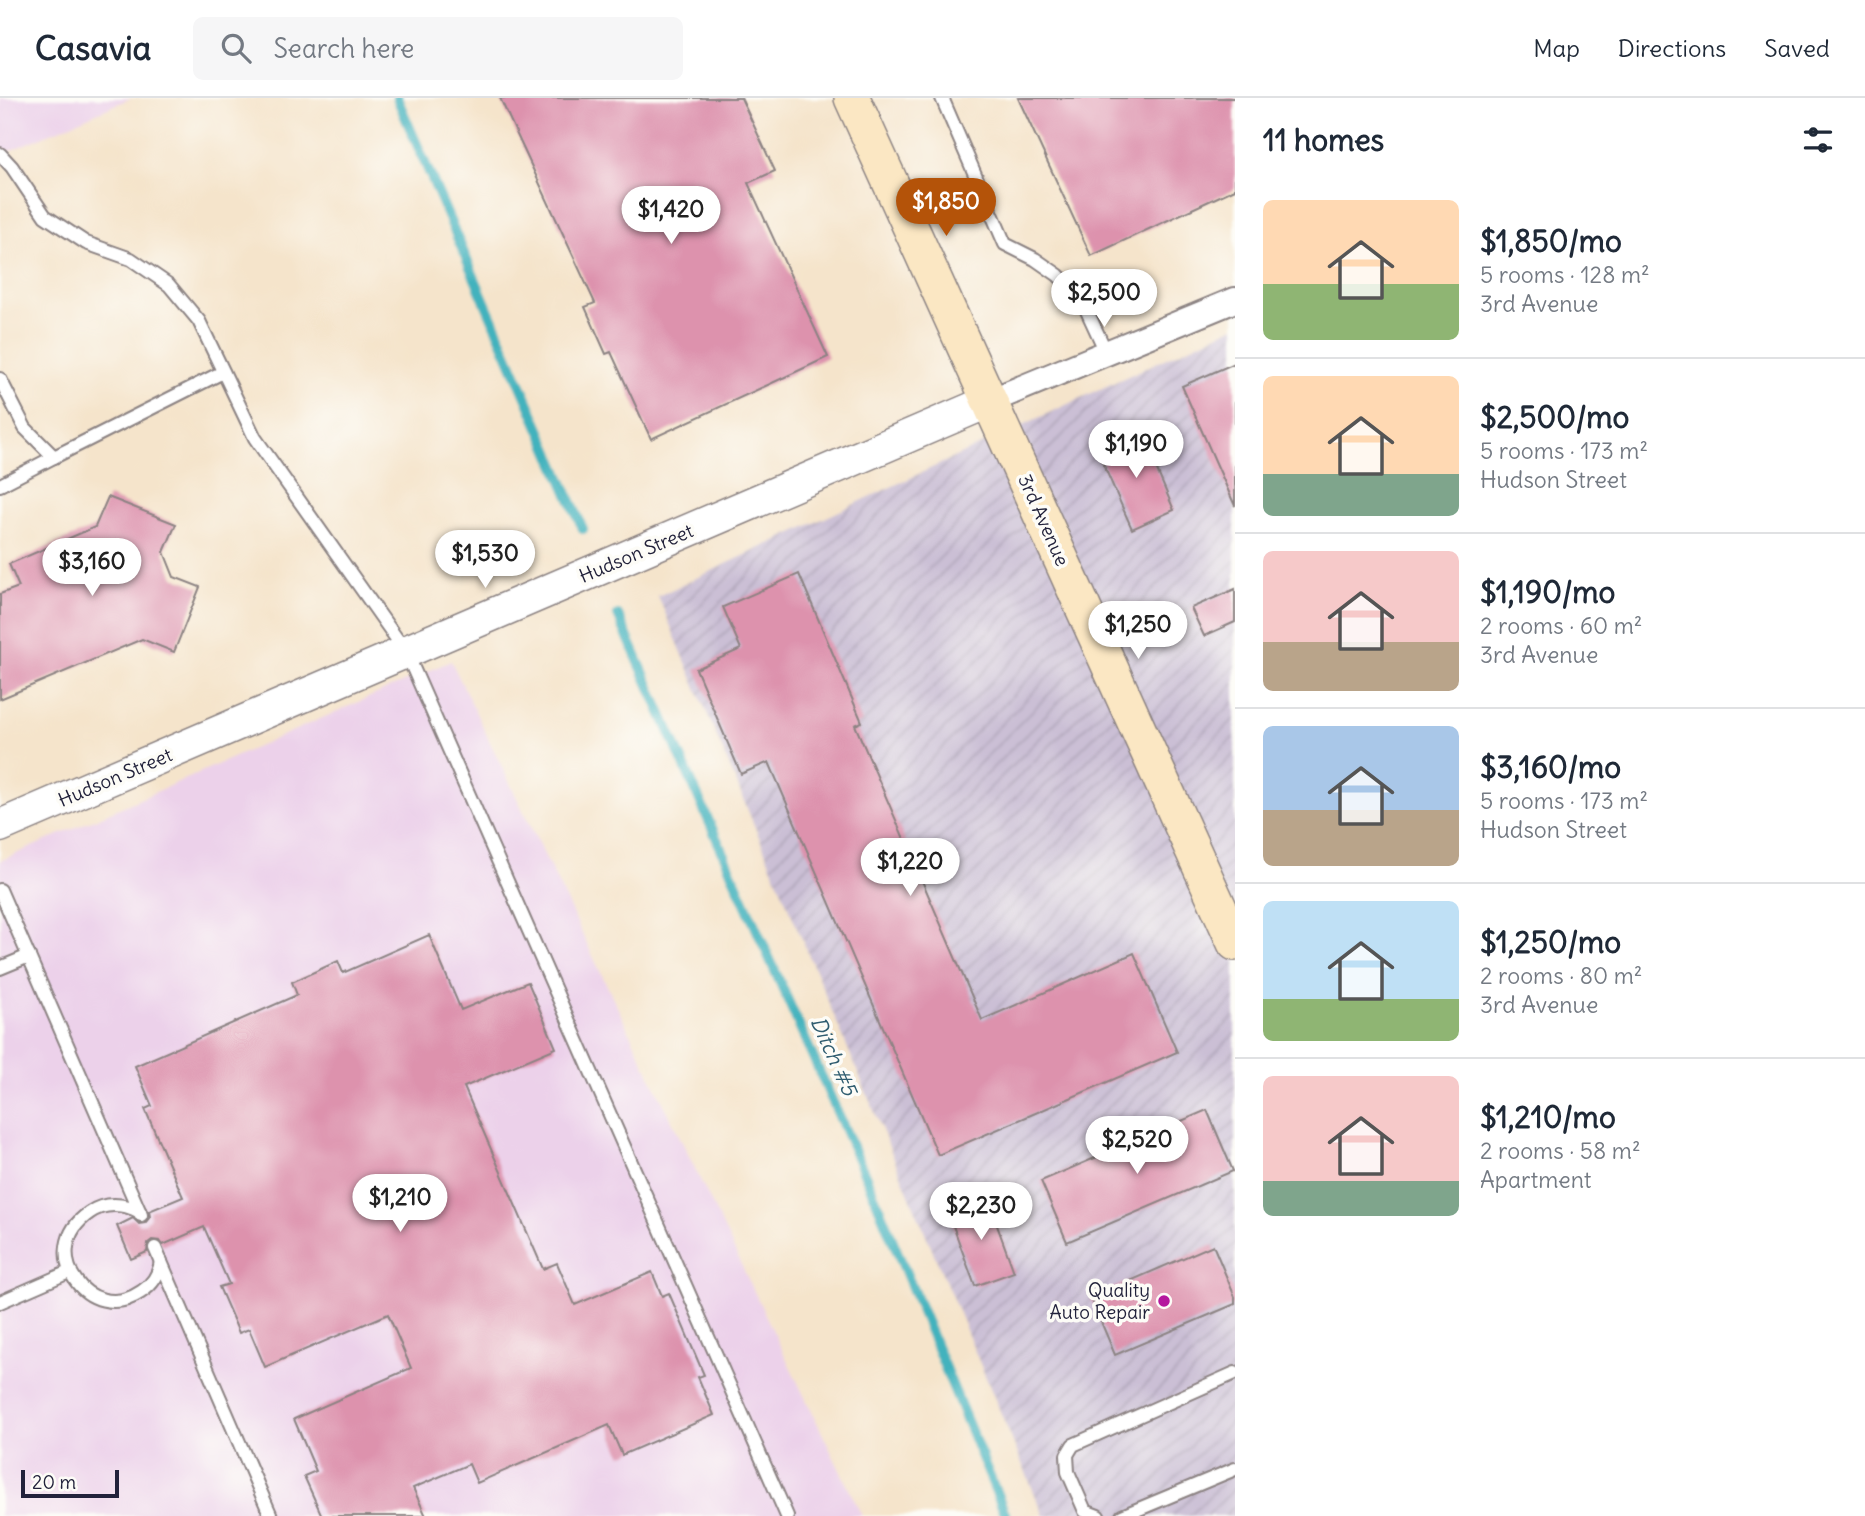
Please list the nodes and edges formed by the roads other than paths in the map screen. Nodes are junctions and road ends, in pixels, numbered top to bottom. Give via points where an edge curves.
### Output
1 (852, 98) edge
2 (942, 98) edge
3 (0, 153) edge
4 (1235, 300) edge
5 (1106, 352) junction
6 (223, 372) junction
7 (0, 379) edge
8 (990, 401) junction
9 (54, 457) junction
10 (0, 485) edge
11 (406, 652) junction
12 (0, 826) edge
13 (0, 890) edge
14 (1235, 943) edge
15 (29, 956) junction
16 (0, 968) edge
17 (155, 1248) dead end
18 (161, 1261) junction
19 (69, 1272) junction
20 (0, 1302) edge
21 (1235, 1373) edge
22 (1235, 1469) edge
23 (1094, 1515) edge
24 (271, 1516) edge
25 (787, 1516) edge
26 (1122, 1516) edge

1 - 8 main road, 3rd Avenue
2 - 5 lane via 1005,244 1058,275 1081,298
3 - 6 lane via 45,216 86,243 131,259 169,285 200,321
4 - 5 street, Hudson Street
5 - 8 street, Hudson Street
6 - 9 lane
6 - 11 lane via 255,438
7 - 9 lane via 25,428
8 - 11 street, Hudson Street
8 - 14 main road, 3rd Avenue
9 - 10 lane
11 - 12 street, Hudson Street
11 - 25 lane
13 - 15 lane
15 - 16 lane
15 - 19 lane via 140,1214 113,1204 95,1208 79,1219 69,1235
17 - 18 lane
18 - 19 lane via 149,1286 133,1297 115,1301 96,1298
18 - 24 lane
19 - 20 lane
21 - 23 lane via 1073,1444 1067,1455 1069,1472 1085,1511
22 - 26 lane

